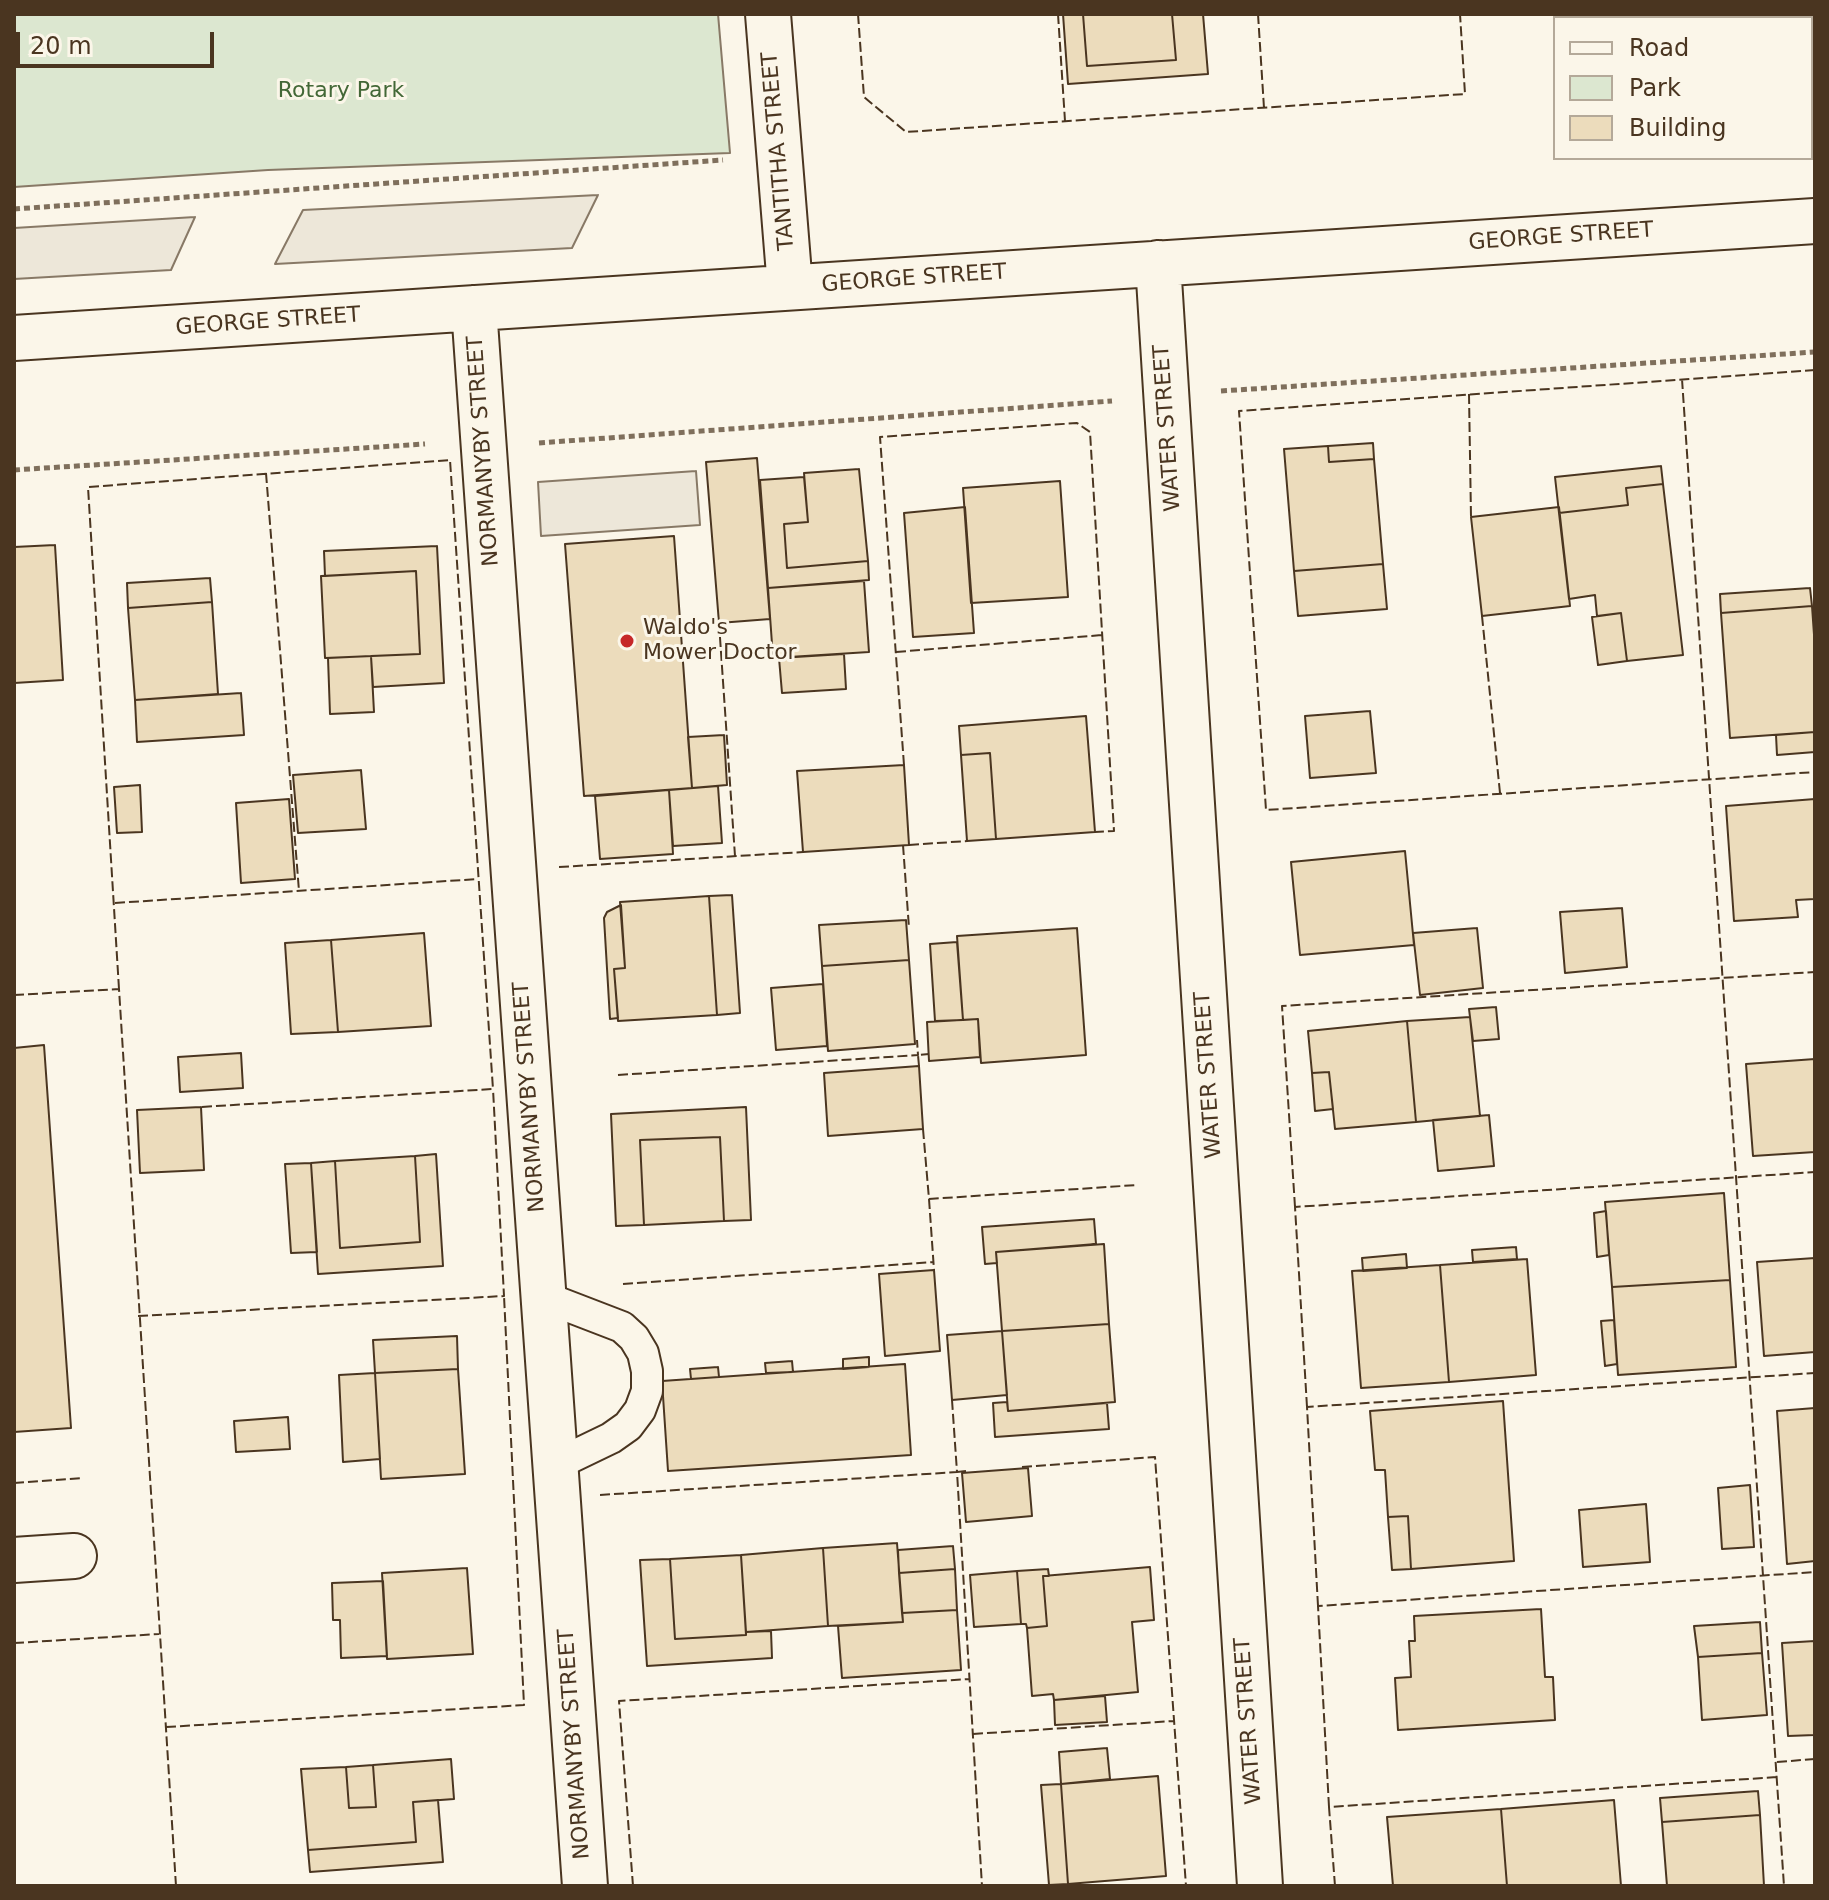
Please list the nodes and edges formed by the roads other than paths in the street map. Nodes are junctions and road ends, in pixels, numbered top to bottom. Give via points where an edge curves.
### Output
1 (768, 14) edge
2 (1815, 221) edge
3 (1158, 263) junction
4 (790, 287) junction
5 (474, 308) junction
6 (14, 338) edge
7 (544, 1297) junction
8 (555, 1465) junction
9 (74, 1556) dead end
10 (14, 1560) edge
11 (585, 1886) edge
12 (1260, 1886) edge

1 - 4 street, TANTITHA STREET
2 - 3 street, GEORGE STREET
3 - 4 street, GEORGE STREET
3 - 12 street, WATER STREET
4 - 5 street, GEORGE STREET
5 - 6 street, GEORGE STREET
5 - 7 street, NORMANYBY STREET
7 - 8 street, NORMANYBY STREET
7 - 8 lane via 622,1327 643,1353 647,1371 647,1391 628,1426
8 - 11 street, NORMANYBY STREET
9 - 10 street

